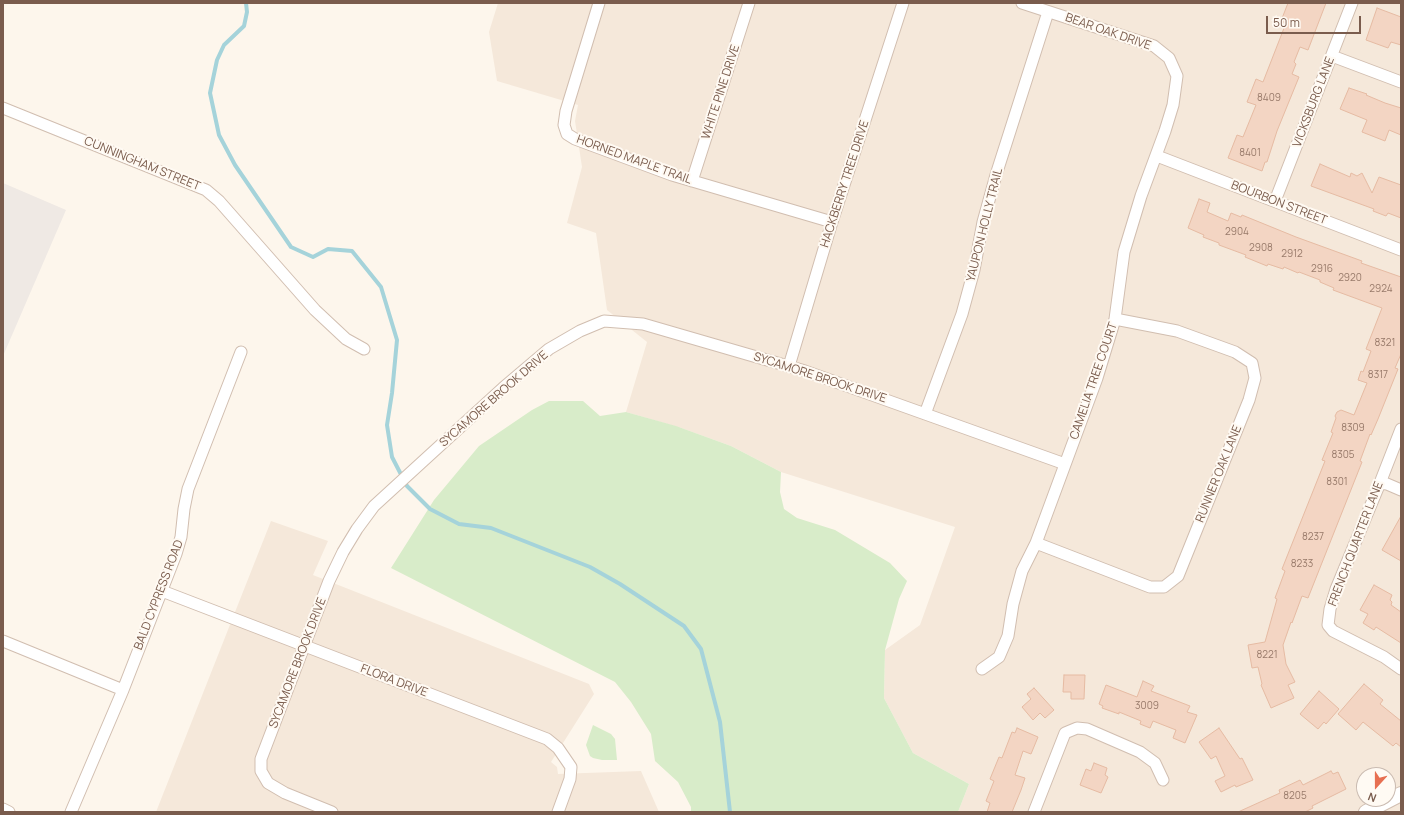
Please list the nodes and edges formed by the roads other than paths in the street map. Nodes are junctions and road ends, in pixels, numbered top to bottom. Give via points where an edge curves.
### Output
1 (599, 3) edge
2 (749, 3) edge
3 (903, 3) edge
4 (1022, 3) edge
5 (1352, 3) edge
6 (1048, 12) junction
7 (1332, 56) junction
8 (1169, 58) joint
9 (1401, 82) edge
10 (3, 108) edge
11 (1157, 156) junction
12 (692, 181) junction
13 (1275, 201) junction
14 (832, 222) junction
15 (1401, 250) edge
16 (1115, 319) junction
17 (364, 349) dead end
18 (241, 352) dead end
19 (789, 366) junction
20 (925, 414) junction
21 (1401, 429) edge
22 (1065, 464) junction
23 (1380, 483) junction
24 (1401, 490) edge
25 (1036, 543) junction
26 (162, 591) junction
27 (3, 641) edge
28 (305, 646) junction
29 (982, 669) dead end
30 (1401, 670) edge
31 (122, 690) junction
32 (1163, 780) dead end
33 (1401, 794) edge
34 (3, 809) edge
35 (10, 812) edge
36 (71, 812) edge
37 (332, 812) edge
38 (558, 812) edge
39 (1034, 812) edge
40 (1366, 812) edge

1 - 12 street, HORNED MAPLE TRAIL via 566,111 564,125 567,134
2 - 12 street, WHITE PINE DRIVE
3 - 14 street, HACKBERRY TREE DRIVE
4 - 6 street, BEAR OAK DRIVE
5 - 7 street, VICKSBURG LANE
6 - 8 street, BEAR OAK DRIVE via 1154,46
6 - 20 street, YAUPON HOLLY TRAIL via 996,175 962,314
7 - 9 street
7 - 13 street, VICKSBURG LANE
8 - 11 street, CAMELIA TREE COURT via 1177,76 1173,105
10 - 17 street, CUNNINGHAM STREET via 206,190 219,201 315,310 346,339
11 - 13 street, BOURBON STREET
11 - 16 street, CAMELIA TREE COURT via 1141,196 1124,252
12 - 14 street, HORNED MAPLE TRAIL
13 - 15 street, BOURBON STREET
14 - 19 street, HACKBERRY TREE DRIVE
16 - 22 street, CAMELIA TREE COURT via 1097,378
16 - 25 street, RUNNER OAK LANE via 1177,331 1235,352 1252,363 1255,378 1249,400 1178,576 1164,587 1150,587
18 - 26 street, BALD CYPRESS ROAD via 188,489 181,537
19 - 20 street, SYCAMORE BROOK DRIVE
19 - 28 street, SYCAMORE BROOK DRIVE via 643,324 604,321 580,331 549,349 503,388 374,506 343,552 329,581
20 - 22 street, SYCAMORE BROOK DRIVE
21 - 23 street, FRENCH QUARTER LANE
22 - 25 street, CAMELIA TREE COURT
23 - 24 street
23 - 30 street, FRENCH QUARTER LANE via 1336,589 1328,625 1333,631
25 - 29 street, CAMELIA TREE COURT via 1022,571 1008,636 999,657
26 - 28 street, FLORA DRIVE
26 - 31 street, BALD CYPRESS ROAD
27 - 31 street
28 - 37 street, SYCAMORE BROOK DRIVE via 265,746 261,772 268,783 285,794
28 - 38 street, FLORA DRIVE via 547,739 558,748 571,767 570,779
31 - 36 street, BALD CYPRESS ROAD
32 - 39 street via 1155,763 1140,752 1087,729 1076,728 1065,733
33 - 40 street
34 - 35 street

